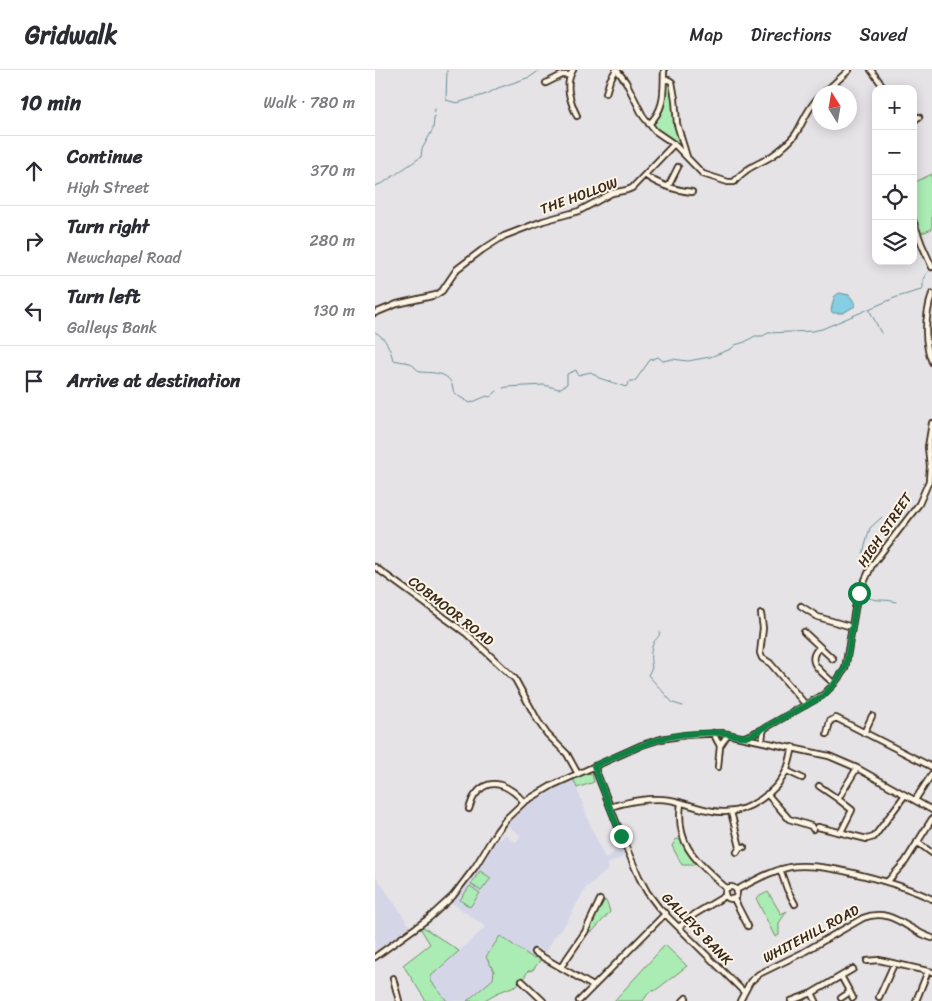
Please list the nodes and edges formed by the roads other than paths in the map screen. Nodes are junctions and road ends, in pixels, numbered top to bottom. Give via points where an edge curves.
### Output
1 (573, 70) edge
2 (617, 70) edge
3 (664, 70) edge
4 (849, 70) edge
5 (871, 70) edge
6 (570, 75) junction
7 (664, 80) junction
8 (546, 83) dead end
9 (833, 85) edge
10 (882, 85) edge
11 (606, 93) dead end
12 (812, 106) edge
13 (577, 116) dead end
14 (649, 124) junction
15 (674, 144) junction
16 (687, 159) junction
17 (678, 167) dead end
18 (645, 175) junction
19 (690, 186) dead end
20 (668, 187) junction
21 (917, 231) edge
22 (932, 267) edge
23 (932, 294) edge
24 (375, 313) edge
25 (932, 362) edge
26 (932, 423) edge
27 (931, 481) edge
28 (375, 567) edge
29 (801, 606) dead end
30 (761, 614) dead end
31 (852, 627) junction
32 (804, 632) dead end
33 (820, 647) junction
34 (833, 659) dead end
35 (834, 684) junction
36 (806, 704) junction
37 (872, 716) dead end
38 (765, 728) junction
39 (864, 732) junction
40 (713, 733) junction
41 (728, 734) junction
42 (827, 734) dead end
43 (743, 737) junction
44 (762, 741) junction
45 (720, 746) junction
46 (793, 747) junction
47 (594, 766) junction
48 (718, 767) dead end
49 (932, 767) edge
50 (857, 768) junction
51 (787, 771) junction
52 (578, 774) junction
53 (932, 774) edge
54 (802, 778) dead end
55 (819, 786) dead end
56 (767, 794) junction
57 (905, 795) junction
58 (838, 799) junction
59 (915, 800) junction
60 (524, 802) junction
61 (681, 803) junction
62 (610, 807) junction
63 (469, 810) dead end
64 (932, 810) edge
65 (731, 812) junction
66 (932, 819) edge
67 (841, 832) junction
68 (917, 842) junction
69 (740, 848) dead end
70 (932, 853) edge
71 (779, 870) junction
72 (887, 882) junction
73 (726, 888) junction
74 (736, 890) junction
75 (725, 896) junction
76 (734, 899) junction
77 (932, 899) edge
78 (600, 900) dead end
79 (795, 904) dead end
80 (666, 914) junction
81 (748, 926) dead end
82 (679, 927) junction
83 (932, 938) edge
84 (534, 952) dead end
85 (375, 958) edge
86 (870, 959) dead end
87 (894, 964) junction
88 (561, 967) junction
89 (853, 969) dead end
90 (930, 972) edge
91 (841, 976) junction
92 (393, 978) dead end
93 (523, 981) dead end
94 (593, 986) junction
95 (744, 992) junction
96 (850, 992) junction
97 (812, 993) junction
98 (879, 997) dead end
99 (841, 998) dead end
100 (853, 998) dead end
101 (399, 1001) edge
102 (543, 1001) edge
103 (579, 1001) edge
104 (740, 1001) edge
105 (791, 1001) edge
106 (816, 1001) edge
107 (916, 1001) edge

1 - 6 street
2 - 11 street
2 - 14 street
3 - 7 street
4 - 9 street
5 - 10 street
6 - 8 street via 562,75
6 - 13 street via 569,95
7 - 14 street via 661,107
7 - 16 street via 672,82 677,124
12 - 16 street via 796,133 775,155 745,171 734,182 703,174
14 - 15 street
15 - 16 street
15 - 18 street, THE HOLLOW
17 - 20 street
18 - 20 street
18 - 24 street, THE HOLLOW via 632,188 612,192 579,211 504,236 457,269 436,295
19 - 20 street via 690,192
21 - 22 street
23 - 25 street via 925,342
26 - 27 street via 928,448
27 - 31 street, HIGH STREET via 919,504 872,565 856,603
28 - 52 street, COBMOOR ROAD via 467,634 515,679 538,721 567,754
29 - 31 street via 818,616
30 - 36 street via 762,658 770,662
31 - 35 street, HIGH STREET via 845,668
32 - 33 street
33 - 34 street
33 - 35 street via 812,659
35 - 36 street, HIGH STREET via 823,696
36 - 38 street, HIGH STREET
37 - 39 street
38 - 43 street, HIGH STREET
38 - 44 street
39 - 42 street via 836,718 830,721
39 - 49 street
40 - 41 street
40 - 45 street
40 - 47 street via 686,734 651,742
41 - 43 street
41 - 45 street
43 - 44 street
44 - 46 street
45 - 48 street
46 - 50 street via 829,756
46 - 51 street
47 - 52 street
47 - 62 street, GALLEYS BANK
50 - 57 street
50 - 58 street
51 - 54 street
51 - 56 street
52 - 60 street via 553,784
53 - 59 street
55 - 58 street
56 - 65 street via 748,808
56 - 67 street via 789,819
57 - 59 street
57 - 67 street via 874,837 867,839
58 - 67 street via 852,810
59 - 64 street
60 - 63 street via 511,789 492,785 475,794
60 - 85 street via 506,819 453,896
61 - 62 street via 641,799
61 - 65 street via 709,811
61 - 73 street via 679,824 685,843
62 - 80 street, GALLEYS BANK via 639,877
65 - 69 street
66 - 68 street
68 - 70 street
68 - 72 street
71 - 72 street via 812,867
71 - 74 street
71 - 79 street
72 - 77 street
73 - 74 street via 731,886
73 - 75 street
74 - 76 street
75 - 76 street
75 - 82 street
76 - 81 street
78 - 88 street via 585,932
80 - 82 street, GALLEYS BANK
80 - 94 street
82 - 95 street, GALLEYS BANK
83 - 95 street, WHITEHILL ROAD via 890,917 873,914 759,974
84 - 88 street
86 - 87 street
87 - 90 street
87 - 98 street
88 - 94 street
89 - 91 street
90 - 107 street
91 - 96 street
91 - 97 street
92 - 101 street
93 - 102 street
94 - 103 street
95 - 104 street, WHITEHILL ROAD
96 - 99 street
96 - 100 street
97 - 105 street
97 - 106 street

